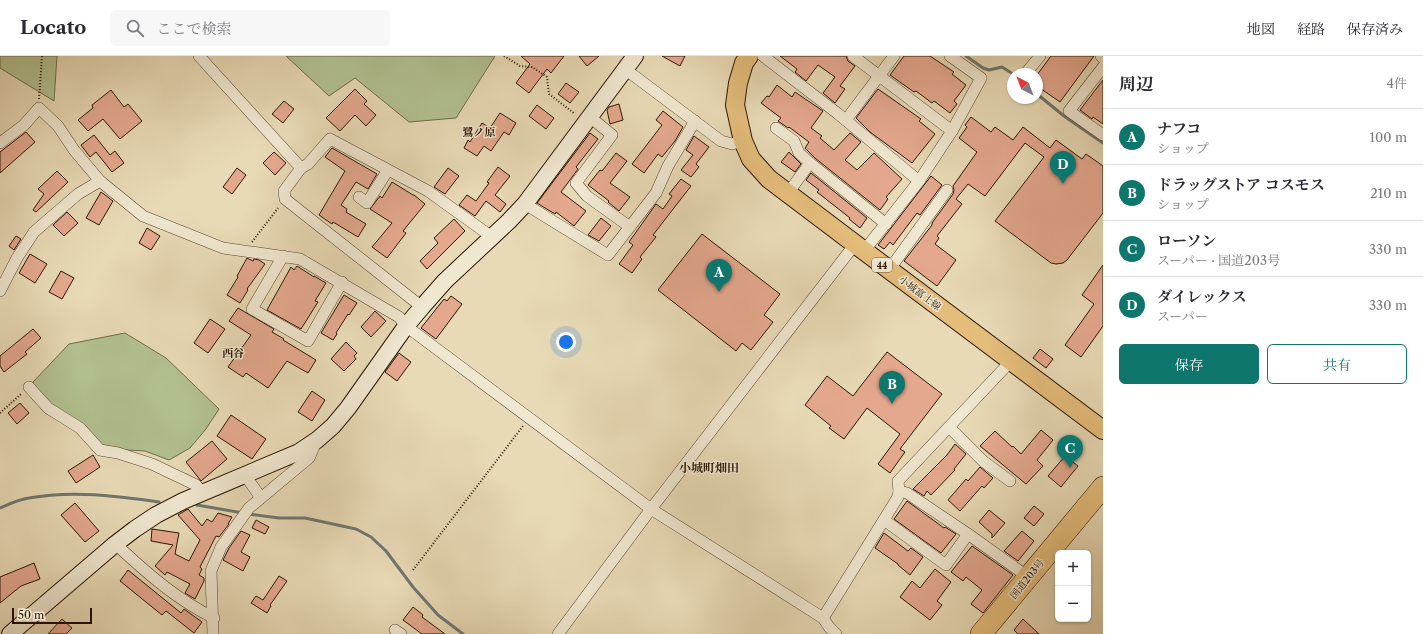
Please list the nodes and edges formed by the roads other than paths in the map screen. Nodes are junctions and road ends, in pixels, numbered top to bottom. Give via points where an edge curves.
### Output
1 (199, 56) edge
2 (635, 56) edge
3 (749, 56) edge
4 (763, 56) edge
5 (853, 56) edge
6 (894, 56) edge
7 (950, 56) edge
8 (1040, 56) edge
9 (1103, 67) edge
10 (1030, 68) edge
11 (625, 69) junction
12 (879, 76) junction
13 (588, 120) junction
14 (846, 120) junction
15 (695, 121) junction
16 (776, 128) dead end
17 (952, 131) junction
18 (1103, 135) edge
19 (743, 141) junction
20 (0, 143) edge
21 (810, 163) junction
22 (301, 168) junction
23 (388, 170) junction
24 (100, 181) junction
25 (919, 181) junction
26 (947, 190) dead end
27 (788, 193) junction
28 (359, 197) dead end
29 (525, 204) junction
30 (886, 224) junction
31 (630, 227) junction
32 (492, 237) junction
33 (859, 248) junction
34 (283, 256) junction
35 (889, 270) junction
36 (342, 282) junction
37 (0, 291) edge
38 (422, 307) junction
39 (406, 326) junction
40 (1011, 361) junction
41 (30, 387) road end
42 (949, 427) junction
43 (1103, 430) edge
44 (317, 440) junction
45 (245, 475) junction
46 (1010, 481) dead end
47 (1103, 487) edge
48 (899, 491) junction
49 (203, 493) junction
50 (261, 498) junction
51 (651, 509) junction
52 (884, 520) junction
53 (968, 534) junction
54 (114, 545) junction
55 (1028, 577) junction
56 (214, 618) junction
57 (823, 618) junction
58 (10, 634) edge
59 (213, 634) edge
60 (558, 634) edge
61 (836, 634) edge
62 (982, 634) edge

1 - 22 street
2 - 11 street
3 - 19 main road, 小城富士線 / 44 via 744,63 735,105
4 - 14 street
5 - 12 street
6 - 12 street
7 - 17 street via 981,78
8 - 10 street
9 - 18 street via 1069,111
11 - 13 street
11 - 15 street
12 - 14 street
12 - 17 street
13 - 29 street
13 - 31 street via 612,135 576,183 586,196
14 - 25 street
15 - 19 street via 721,141 732,144
15 - 31 street via 668,166 656,193
16 - 21 street via 794,141 800,153
17 - 25 street
19 - 27 main road, 小城富士線 / 44 via 752,159 769,179
20 - 24 street via 24,125 39,108 58,126
21 - 27 street
21 - 30 street
22 - 23 street via 308,164 330,139
22 - 38 street via 284,191 285,199
23 - 28 street via 367,203
23 - 32 street via 428,191
24 - 34 street via 143,216 223,248
24 - 37 street via 78,194 34,232
25 - 30 street
26 - 35 street
27 - 33 main road, 小城富士線 / 44
29 - 31 street via 608,256
29 - 32 street
30 - 33 street
32 - 38 street via 445,281
33 - 35 main road, 小城富士線 / 44
33 - 51 street
34 - 36 street via 300,259
34 - 36 street via 252,309 308,341
35 - 40 main road, 小城富士線 / 44
36 - 39 street via 399,317
38 - 39 street
39 - 44 street via 348,408
39 - 51 street
40 - 42 street
40 - 43 main road, 小城富士線 / 44
41 - 49 street via 48,408 80,428 100,450 152,464 196,485
42 - 46 street via 983,461
42 - 48 street via 898,481
44 - 45 street via 299,452
44 - 50 street via 309,458
45 - 49 street
45 - 50 street
47 - 55 highway, 国道203号
48 - 52 street via 898,498
48 - 53 street via 907,493
49 - 54 street via 156,515
50 - 56 street via 245,513 221,547 211,571
51 - 57 street
51 - 60 street
52 - 53 street via 946,565
52 - 57 street
53 - 55 street
54 - 56 street via 176,596
54 - 58 street
55 - 62 highway, 国道203号
56 - 59 street
57 - 61 street

